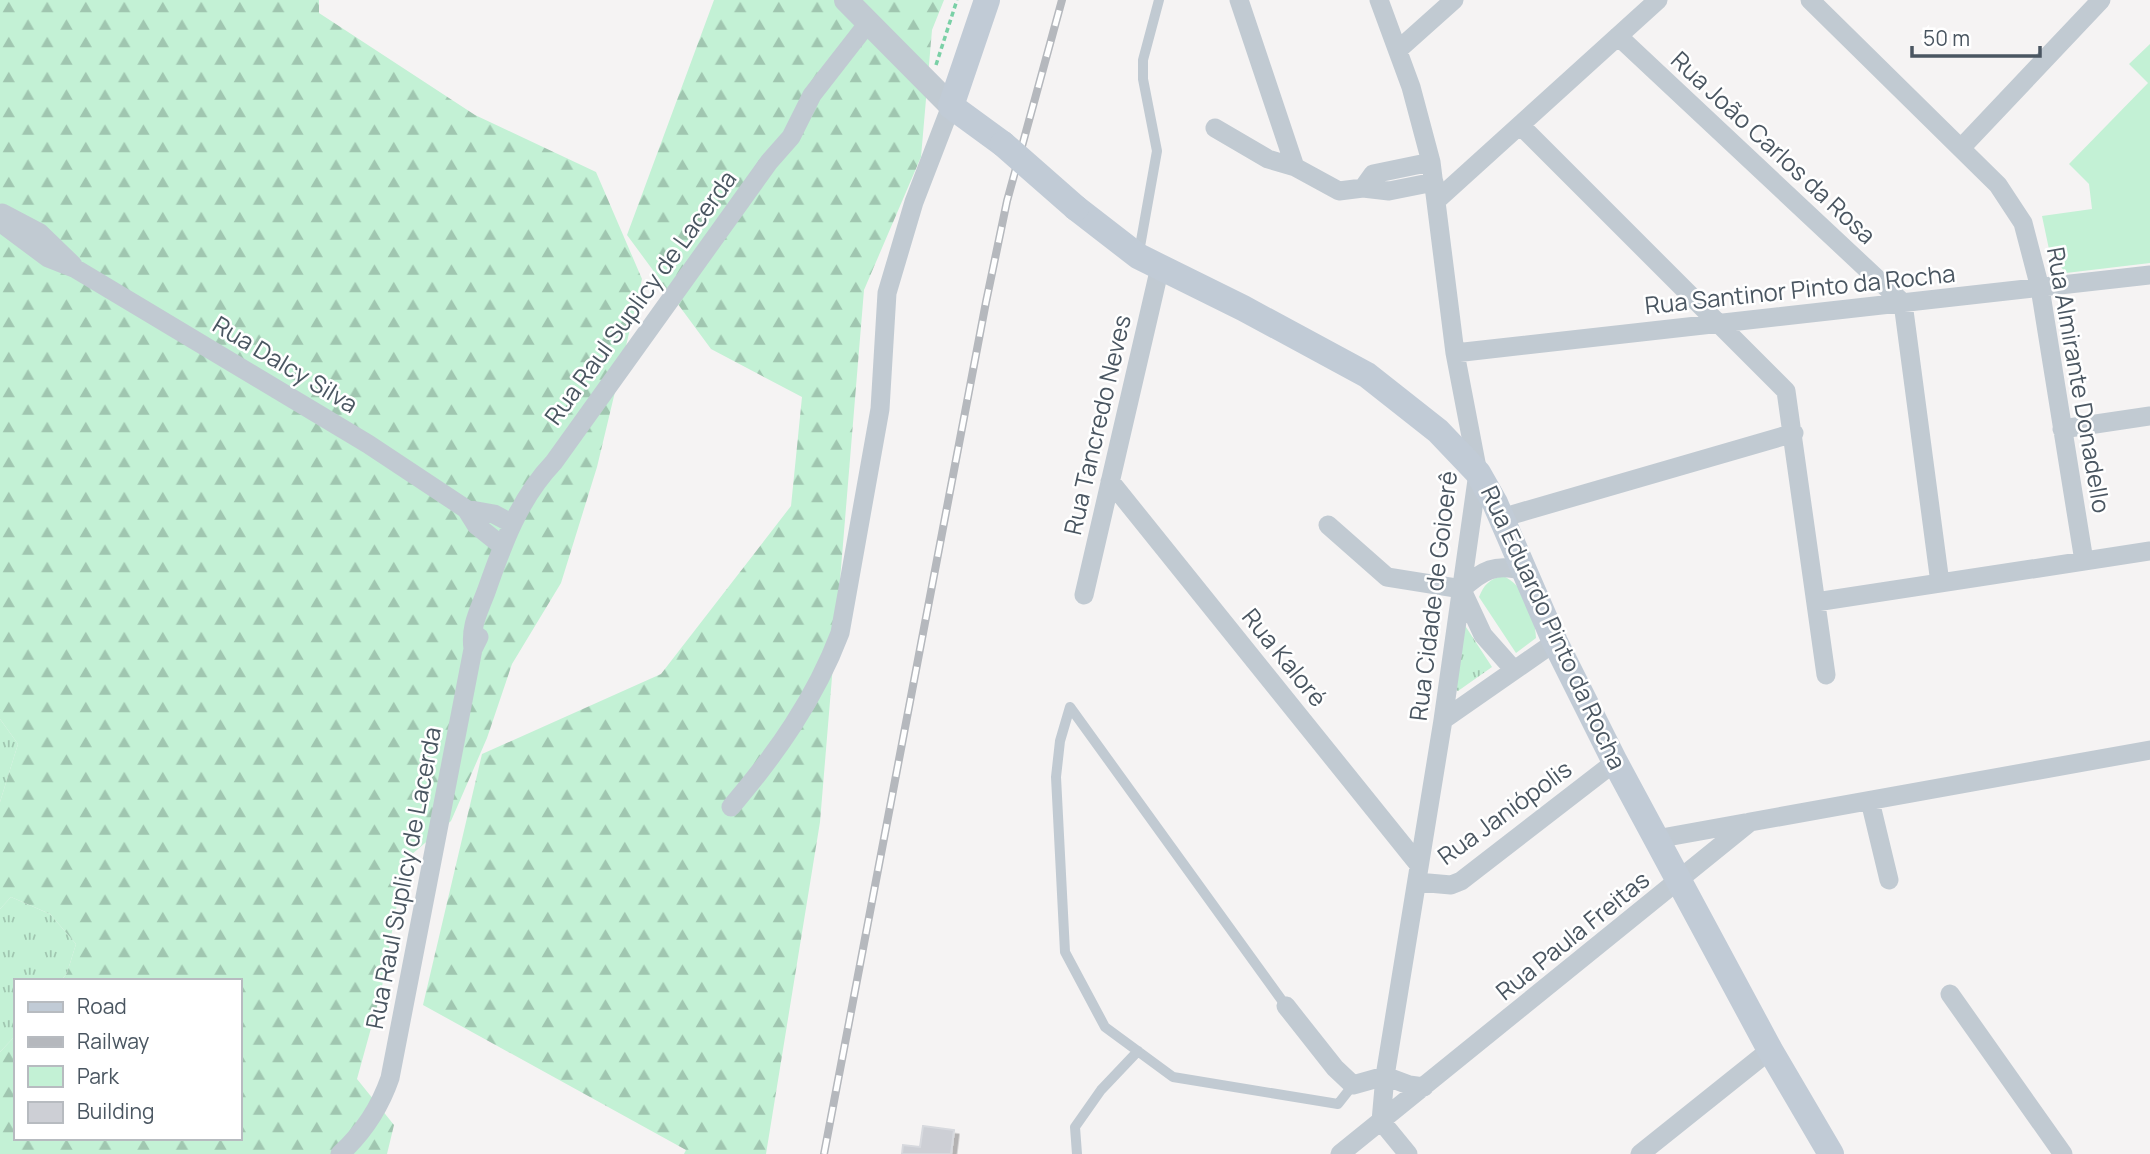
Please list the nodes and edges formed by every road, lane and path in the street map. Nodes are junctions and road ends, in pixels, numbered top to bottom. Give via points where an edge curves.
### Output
1 (846, 0) edge
2 (957, 0) edge
3 (987, 0) edge
4 (1159, 0) edge
5 (1239, 0) edge
6 (1379, 0) edge
7 (1454, 0) edge
8 (1658, 0) edge
9 (1810, 0) edge
10 (2101, 0) edge
11 (868, 23) junction
12 (1618, 36) junction
13 (1398, 50) junction
14 (933, 74) dead end
15 (951, 106) junction
16 (1520, 125) junction
17 (1215, 128) dead end
18 (1961, 148) junction
19 (1295, 167) junction
20 (1434, 182) junction
21 (0, 212) edge
22 (0, 222) edge
23 (1149, 262) junction
24 (76, 269) junction
25 (2150, 275) edge
26 (2040, 288) junction
27 (1903, 303) junction
28 (1721, 323) junction
29 (1455, 353) junction
30 (2150, 416) edge
31 (2062, 429) junction
32 (1794, 433) junction
33 (1478, 473) junction
34 (1110, 481) junction
35 (466, 509) junction
36 (516, 515) junction
37 (1501, 518) junction
38 (1328, 525) dead end
39 (501, 545) junction
40 (2150, 551) edge
41 (2084, 561) junction
42 (1524, 571) junction
43 (1940, 583) junction
44 (1462, 589) junction
45 (1084, 595) dead end
46 (1816, 602) junction
47 (1555, 642) junction
48 (1514, 670) junction
49 (1826, 675) dead end
50 (1443, 720) junction
51 (2150, 750) edge
52 (1615, 762) junction
53 (1870, 801) junction
54 (732, 807) dead end
55 (1750, 822) junction
56 (1656, 839) junction
57 (1418, 873) junction
58 (1889, 880) dead end
59 (1679, 883) junction
60 (1950, 994) dead end
61 (1286, 1006) joint
62 (1770, 1050) junction
63 (1138, 1051) junction
64 (1385, 1076) junction
65 (1353, 1085) junction
66 (1424, 1087) junction
67 (374, 1113) junction
68 (1381, 1121) junction
69 (331, 1154) edge
70 (340, 1154) edge
71 (1077, 1154) edge
72 (1340, 1154) edge
73 (1408, 1154) edge
74 (1640, 1154) edge
75 (1831, 1154) edge
76 (2063, 1154) edge

1 - 11 street
2 - 14 path
3 - 15 main road
4 - 23 lane via 1143,60 1157,151
5 - 19 street
6 - 13 street, Rua Cidade de Goioerê
7 - 13 street
8 - 12 street
9 - 18 street, Rua Almirante Donadello
10 - 18 street
11 - 15 street
11 - 36 street, Rua Raul Suplicy de Lacerda via 835,67 821,99 775,144 769,162 554,462 543,491
12 - 16 street
12 - 27 street, Rua João Carlos da Rosa
13 - 20 street, Rua Cidade de Goioerê via 1419,112
15 - 23 main road, Rua Eduardo Pinto da Rocha, bridge
15 - 54 street via 907,223 887,293 880,409 840,633 788,736
16 - 20 street
16 - 28 street
17 - 19 street via 1268,159
18 - 26 street, Rua Almirante Donadello via 2012,203 2031,245
19 - 20 street via 1339,191 1363,187 1373,174
20 - 29 street, Rua Cidade de Goioerê
21 - 24 street, Rua Dalcy Silva via 40,233
22 - 24 street, Rua Dalcy Silva via 48,258
23 - 33 main road, Rua Eduardo Pinto da Rocha via 1367,375 1438,431
23 - 34 street, Rua Tancredo Neves
24 - 35 street, Rua Dalcy Silva via 323,415
25 - 26 street, Rua Santinor Pinto da Rocha
26 - 27 street, Rua Santinor Pinto da Rocha
26 - 31 street, Rua Almirante Donadello
27 - 28 street, Rua Santinor Pinto da Rocha
27 - 43 street
28 - 29 street, Rua Santinor Pinto da Rocha
28 - 32 street via 1780,382 1790,400
29 - 33 street, Rua Cidade de Goioerê
30 - 31 street
31 - 41 street, Rua Almirante Donadello
32 - 37 street
32 - 46 street
33 - 37 main road, Rua Eduardo Pinto da Rocha
33 - 44 street, Rua Cidade de Goioerê
34 - 45 street, Rua Tancredo Neves
34 - 57 street, Rua Kaloré
35 - 36 street, Rua Dalcy Silva
35 - 39 street, Rua Dalcy Silva via 476,525
36 - 39 street, Rua Raul Suplicy de Lacerda
37 - 42 main road, Rua Eduardo Pinto da Rocha
38 - 44 street via 1387,577
39 - 67 street, Rua Raul Suplicy de Lacerda via 473,649 395,1061
40 - 41 street
41 - 43 street
42 - 44 street via 1494,566
42 - 47 main road, Rua Eduardo Pinto da Rocha
43 - 46 street
44 - 48 street via 1483,635
44 - 50 street, Rua Cidade de Goioerê
46 - 49 street
47 - 48 street
47 - 52 main road, Rua Eduardo Pinto da Rocha
48 - 50 street
50 - 57 street, Rua Cidade de Goioerê
51 - 53 street, Rua Paula Freitas
52 - 56 main road, Rua Eduardo Pinto da Rocha
52 - 57 street, Rua Janiópolis via 1461,881 1451,886
53 - 55 street, Rua Paula Freitas
53 - 58 street
55 - 56 street, Rua Paula Freitas
55 - 59 street, Rua Paula Freitas
56 - 59 main road, Rua Eduardo Pinto da Rocha
57 - 64 street, Rua Cidade de Goioerê
59 - 62 main road, Rua Eduardo Pinto da Rocha
59 - 66 street, Rua Paula Freitas
60 - 76 street
61 - 63 lane via 1070,707 1056,777 1065,952 1105,1027
61 - 65 street
62 - 74 street
62 - 75 main road, Rua Eduardo Pinto da Rocha
63 - 65 lane via 1173,1077 1338,1104
63 - 71 lane via 1074,1126
64 - 65 street
64 - 66 street
64 - 68 street, Rua Cidade de Goioerê
66 - 68 street, Rua Paula Freitas
67 - 69 street via 346,1131
67 - 70 street, Rua Raul Suplicy de Lacerda
68 - 72 street, Rua Paula Freitas
68 - 73 street

